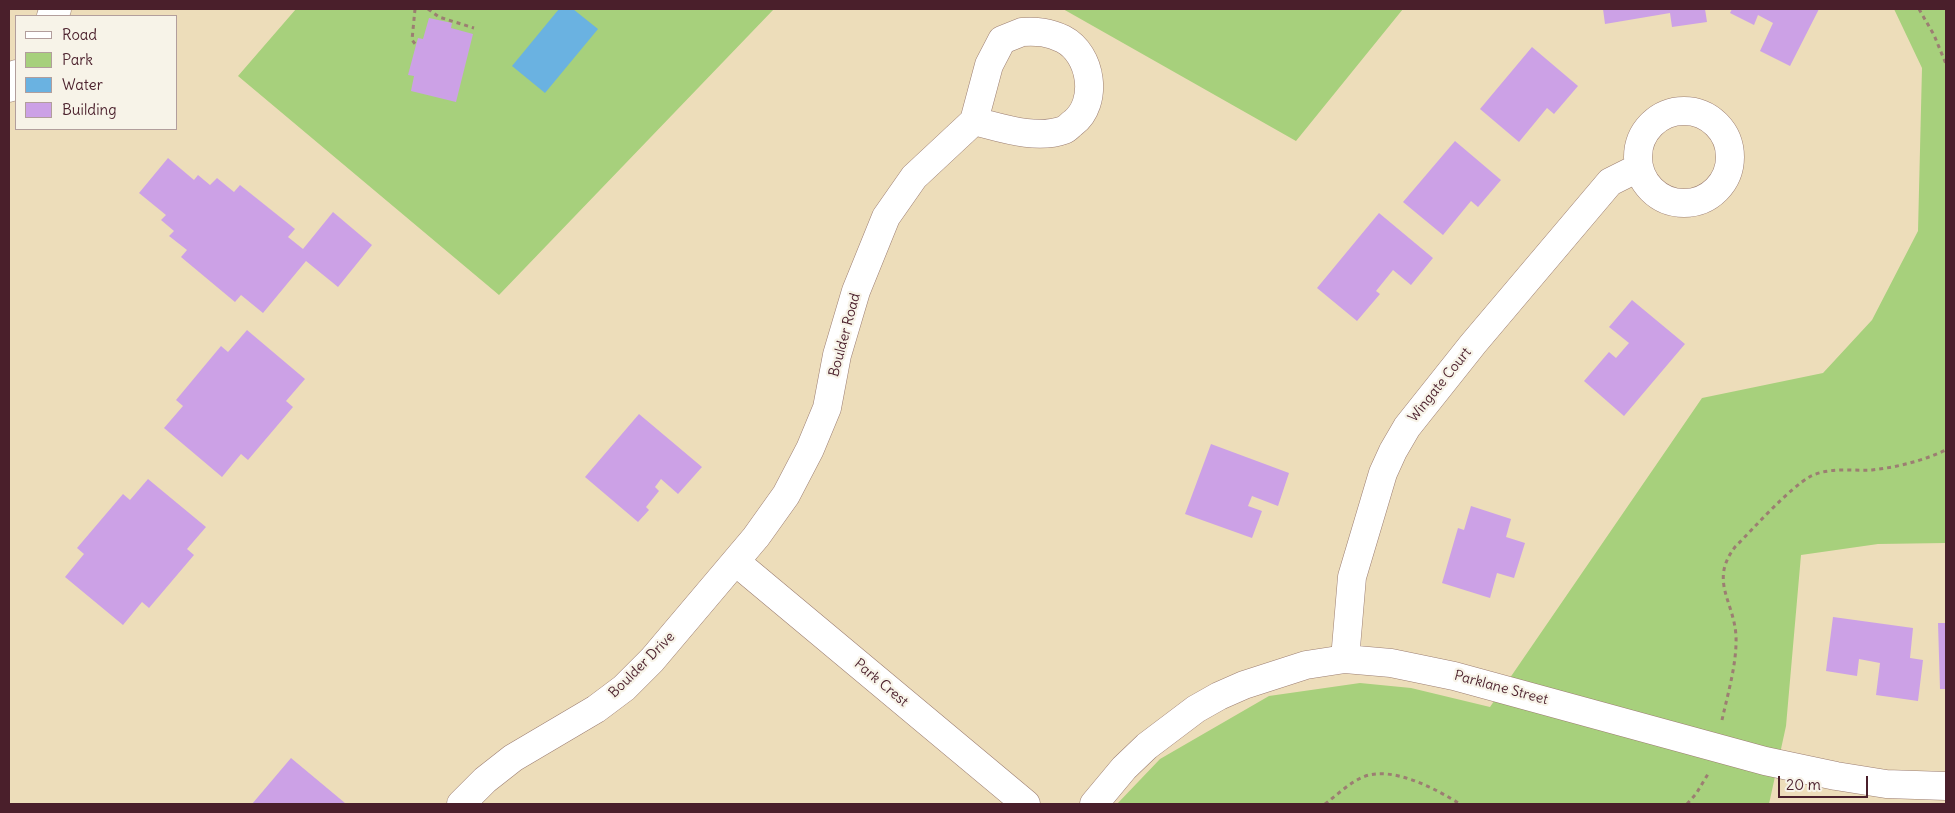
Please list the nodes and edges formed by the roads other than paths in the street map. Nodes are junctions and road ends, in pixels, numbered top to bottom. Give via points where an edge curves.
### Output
1 (15, 76) edge
2 (9, 88) edge
3 (974, 122) junction
4 (1638, 168) dead end
5 (736, 562) junction
6 (1345, 659) junction
7 (1946, 786) edge
8 (461, 804) edge
9 (1026, 804) edge
10 (1094, 804) edge

1 - 2 street
3 - 3 street via 1032,134 1065,130 1081,117 1089,97 1089,75 1080,55 1064,40 1044,32 1022,32 1002,40 989,65
3 - 5 street, Boulder Road via 914,177 886,218 856,291 837,355 827,408 810,449 786,494
4 - 6 street, Wingate Court via 1610,182 1407,427 1383,473 1352,576
5 - 8 street, Boulder Drive via 624,688 596,709 513,758
5 - 9 street, Park Crest
6 - 7 street, Parklane Street via 1391,663 1454,676 1765,761 1886,784
6 - 10 street, Parklane Street via 1306,665 1244,685 1196,709 1147,746

